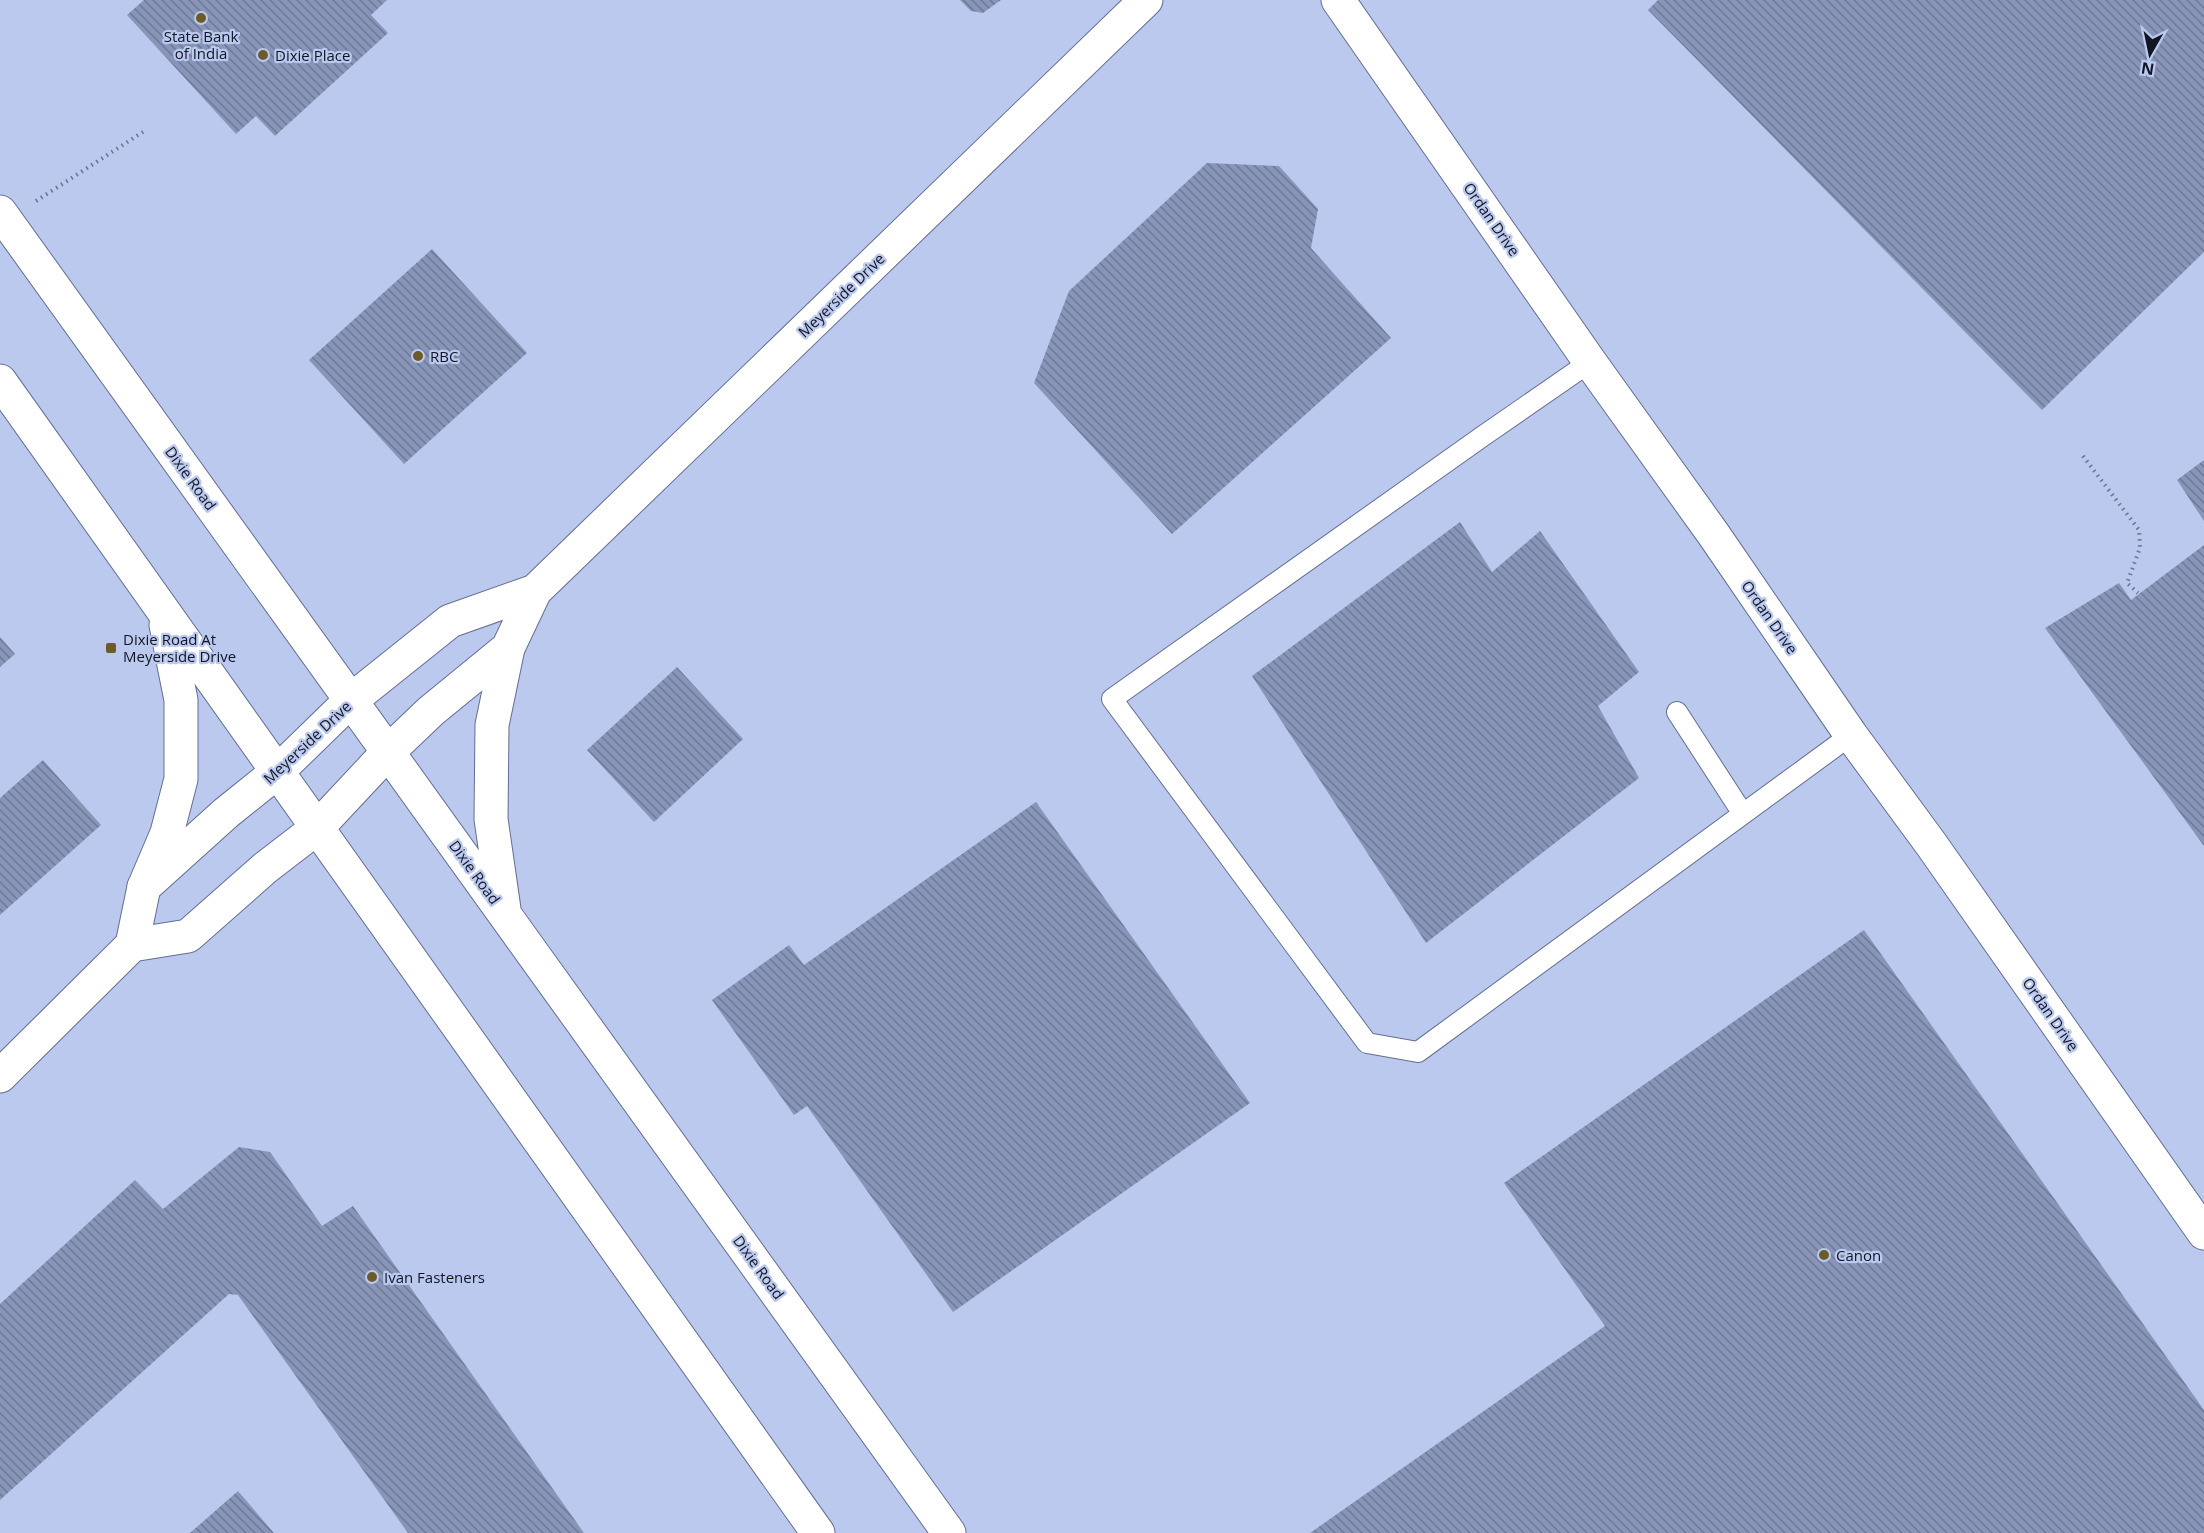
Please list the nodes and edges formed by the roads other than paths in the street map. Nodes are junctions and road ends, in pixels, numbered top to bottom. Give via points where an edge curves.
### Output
1 (1146, 0) edge
2 (1338, 0) edge
3 (3, 216) edge
4 (1590, 362) junction
5 (0, 381) edge
6 (535, 591) junction
7 (163, 611) junction
8 (508, 648) junction
9 (350, 701) junction
10 (1677, 712) dead end
11 (1851, 735) junction
12 (388, 752) junction
13 (277, 772) junction
14 (1743, 814) junction
15 (316, 828) junction
16 (144, 887) junction
17 (505, 914) junction
18 (132, 945) junction
19 (0, 1076) edge
20 (2204, 1233) edge
21 (818, 1533) edge
22 (950, 1533) edge

1 - 6 street, Meyerside Drive
2 - 4 street, Ordan Drive
3 - 9 street, Dixie Road
4 - 11 street, Ordan Drive
4 - 14 lane via 1112,699 1367,1043 1418,1052
5 - 7 street
6 - 8 street, Meyerside Drive
6 - 9 street, Meyerside Drive via 450,621
7 - 13 street
7 - 16 street via 181,700 181,779 167,832
8 - 12 street, Meyerside Drive
8 - 17 street via 492,725 491,819
9 - 12 street, Dixie Road
9 - 13 street, Meyerside Drive
10 - 14 lane
11 - 14 lane
11 - 20 street, Ordan Drive
12 - 15 street, Meyerside Drive
12 - 17 street, Dixie Road
13 - 15 street
13 - 16 street, Meyerside Drive
15 - 18 street, Meyerside Drive via 188,936
15 - 21 street
16 - 18 street
17 - 22 street, Dixie Road
18 - 19 street

